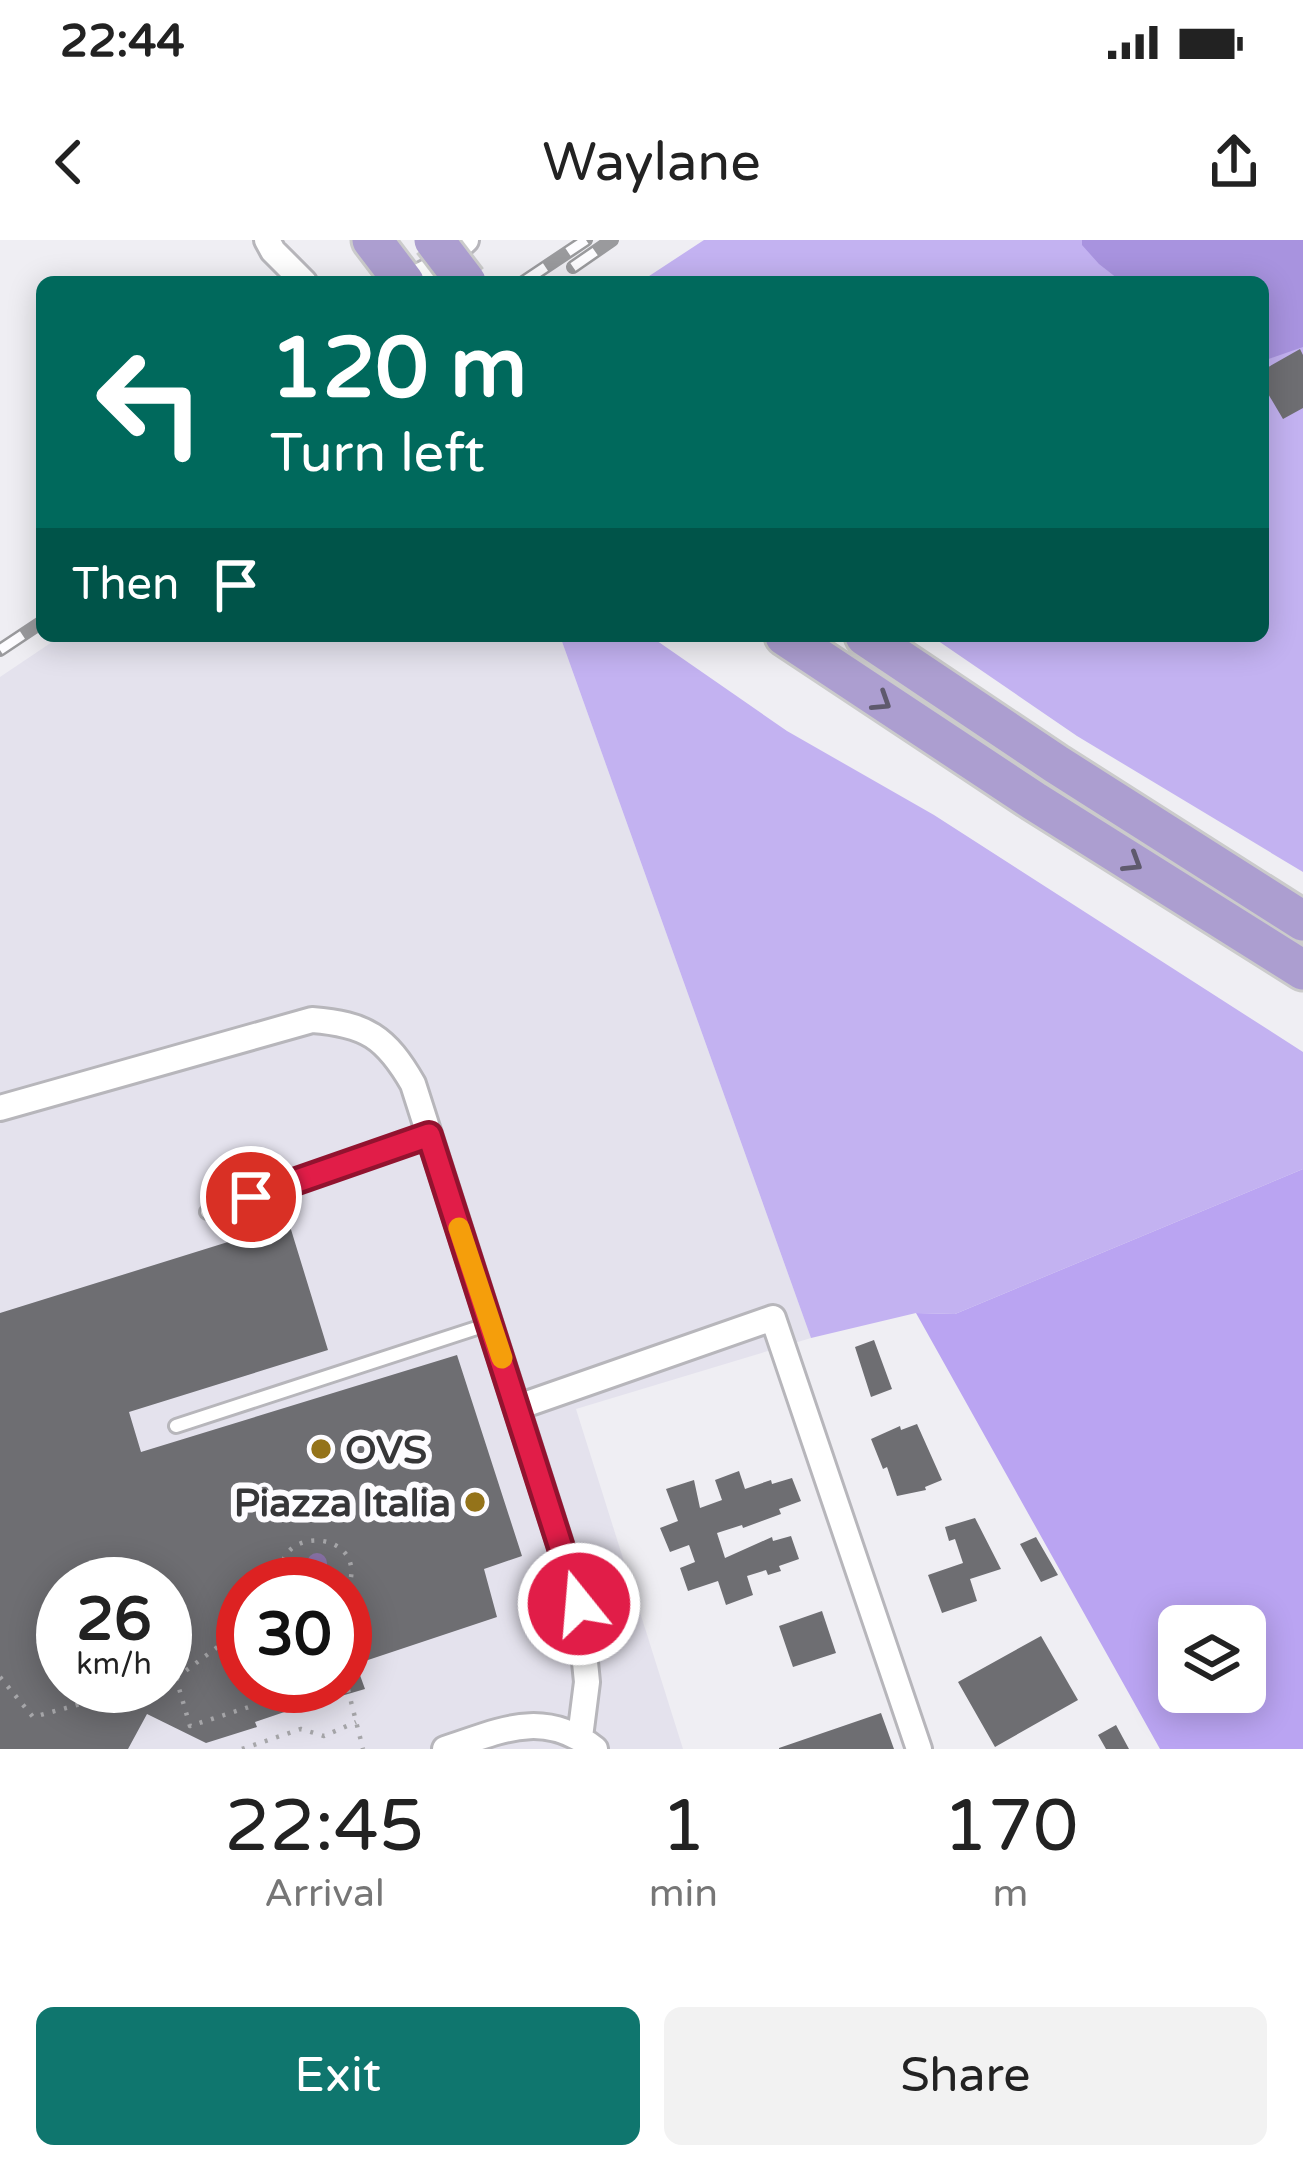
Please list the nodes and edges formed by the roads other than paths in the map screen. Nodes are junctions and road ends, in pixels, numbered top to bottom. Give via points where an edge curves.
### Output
1 (267, 240) edge
2 (372, 240) edge
3 (434, 240) edge
4 (466, 240) edge
5 (298, 276) edge
6 (401, 276) edge
7 (418, 276) edge
8 (461, 276) edge
9 (794, 642) edge
10 (874, 642) edge
11 (1303, 921) edge
12 (1303, 970) edge
13 (0, 1108) edge
14 (429, 1135) junction
15 (207, 1212) dead end
16 (490, 1324) junction
17 (518, 1407) junction
18 (176, 1426) dead end
19 (587, 1743) edge
20 (445, 1749) edge
21 (919, 1749) edge

1 - 5 street
2 - 6 highway
3 - 8 highway, bridge
4 - 7 street
9 -> 12 highway
10 - 11 highway
13 - 14 street via 311,1020 346,1022 396,1055
14 - 15 lane
14 - 16 street
16 - 17 street
16 - 18 lane
17 - 19 street via 579,1604
17 - 21 street via 773,1318
19 - 20 street via 535,1725

